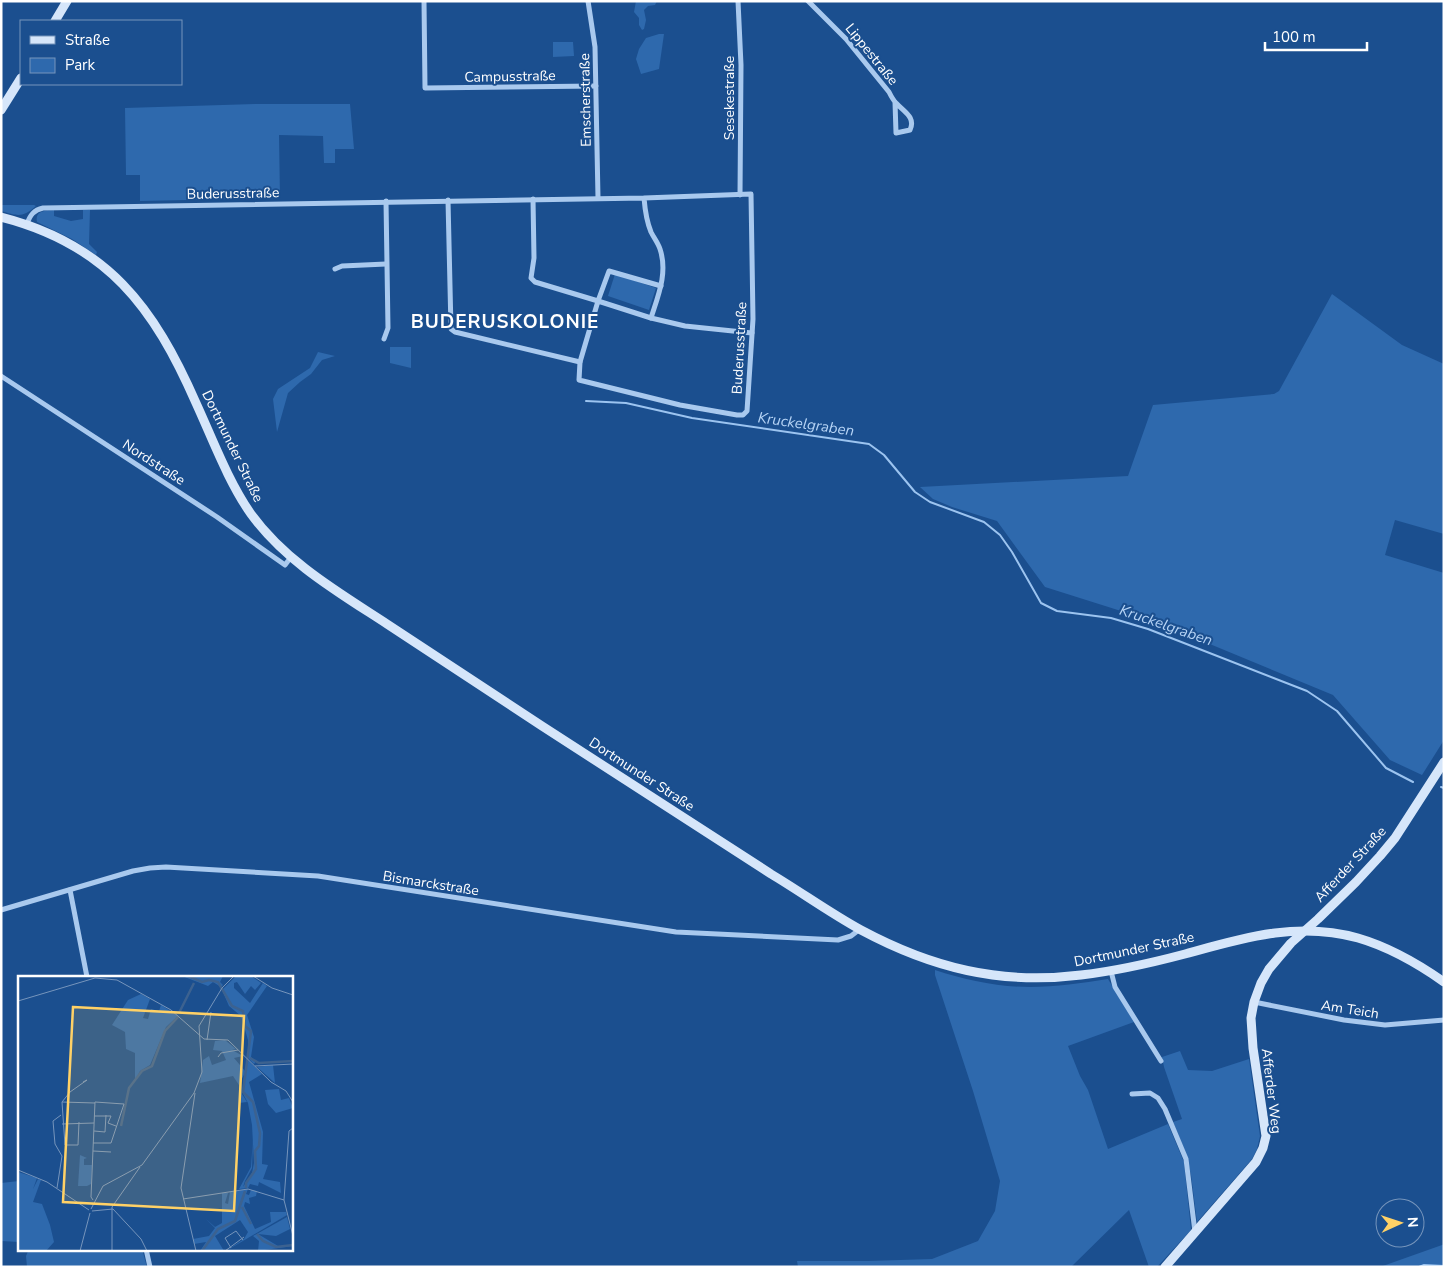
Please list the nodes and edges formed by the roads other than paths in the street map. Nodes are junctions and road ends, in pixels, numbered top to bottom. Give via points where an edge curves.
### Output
1 (67, 1) edge
2 (424, 1) edge
3 (588, 1) edge
4 (738, 1) edge
5 (808, 1) edge
6 (56, 20) edge
7 (20, 80) edge
8 (596, 86) junction
9 (895, 102) junction
10 (1, 110) edge
11 (740, 195) junction
12 (598, 198) junction
13 (644, 198) junction
14 (533, 199) junction
15 (448, 200) junction
16 (386, 201) junction
17 (1, 217) edge
18 (28, 224) junction
19 (386, 264) junction
20 (335, 269) dead end
21 (661, 286) junction
22 (598, 301) junction
23 (651, 318) junction
24 (752, 333) junction
25 (384, 339) dead end
26 (580, 362) junction
27 (1, 376) edge
28 (291, 557) junction
29 (1444, 762) edge
30 (70, 890) junction
31 (1, 910) edge
32 (860, 929) junction
33 (1304, 931) junction
34 (1111, 971) junction
35 (88, 976) edge
36 (1444, 982) edge
37 (1254, 1002) junction
38 (1444, 1020) edge
39 (1161, 1061) dead end
40 (1132, 1094) dead end
41 (1195, 1232) junction
42 (146, 1250) edge
43 (150, 1267) edge
44 (1165, 1267) edge

1 - 6 main road
2 - 8 street, Campusstraße via 425,88
3 - 8 street, Emscherstraße via 596,47
4 - 11 street, Sesekestraße via 742,65
5 - 9 street, Lippestraße via 846,39
7 - 10 main road
8 - 12 street, Emscherstraße
9 - 9 street, Lippestraße via 912,119 912,128 907,132 896,132
11 - 13 street, Buderusstraße
11 - 24 street, Buderusstraße via 751,194
12 - 13 street, Buderusstraße
12 - 14 street, Buderusstraße
13 - 21 street via 645,215 661,255
14 - 15 street, Buderusstraße
14 - 22 street via 532,281
15 - 16 street, Buderusstraße
15 - 26 street via 451,329
16 - 18 street, Buderusstraße via 43,208 33,213
16 - 19 street
17 - 18 main road, Dortmunder Straße
18 - 28 main road, Dortmunder Straße via 92,257 135,298 166,342 249,511
19 - 20 street
19 - 25 street via 388,328
21 - 22 street via 609,271
21 - 23 street
22 - 23 street
22 - 26 street
23 - 24 street via 685,326
24 - 26 street, Buderusstraße via 747,411 743,415 680,405 579,380
27 - 28 street, Nordstraße via 217,517 284,565
28 - 32 main road, Dortmunder Straße via 325,584 451,667
29 - 33 main road, Afferder Straße via 1395,838 1356,882
30 - 31 street, Bismarckstraße
30 - 32 street, Bismarckstraße via 133,871 166,867 318,876 676,932 838,940
30 - 35 street
32 - 34 main road, Dortmunder Straße via 908,952 982,974 1041,978
33 - 34 main road, Dortmunder Straße via 1254,936
33 - 36 main road, Dortmunder Straße via 1345,935 1373,943 1398,953
33 - 37 main road, Afferder Weg via 1269,969
34 - 39 street via 1116,987
37 - 38 street, Am Teich via 1385,1026
37 - 41 main road, Afferder Weg via 1250,1018 1265,1143 1256,1162
40 - 41 street via 1150,1093 1165,1109 1186,1159
41 - 44 main road, Afferder Weg
42 - 43 street

